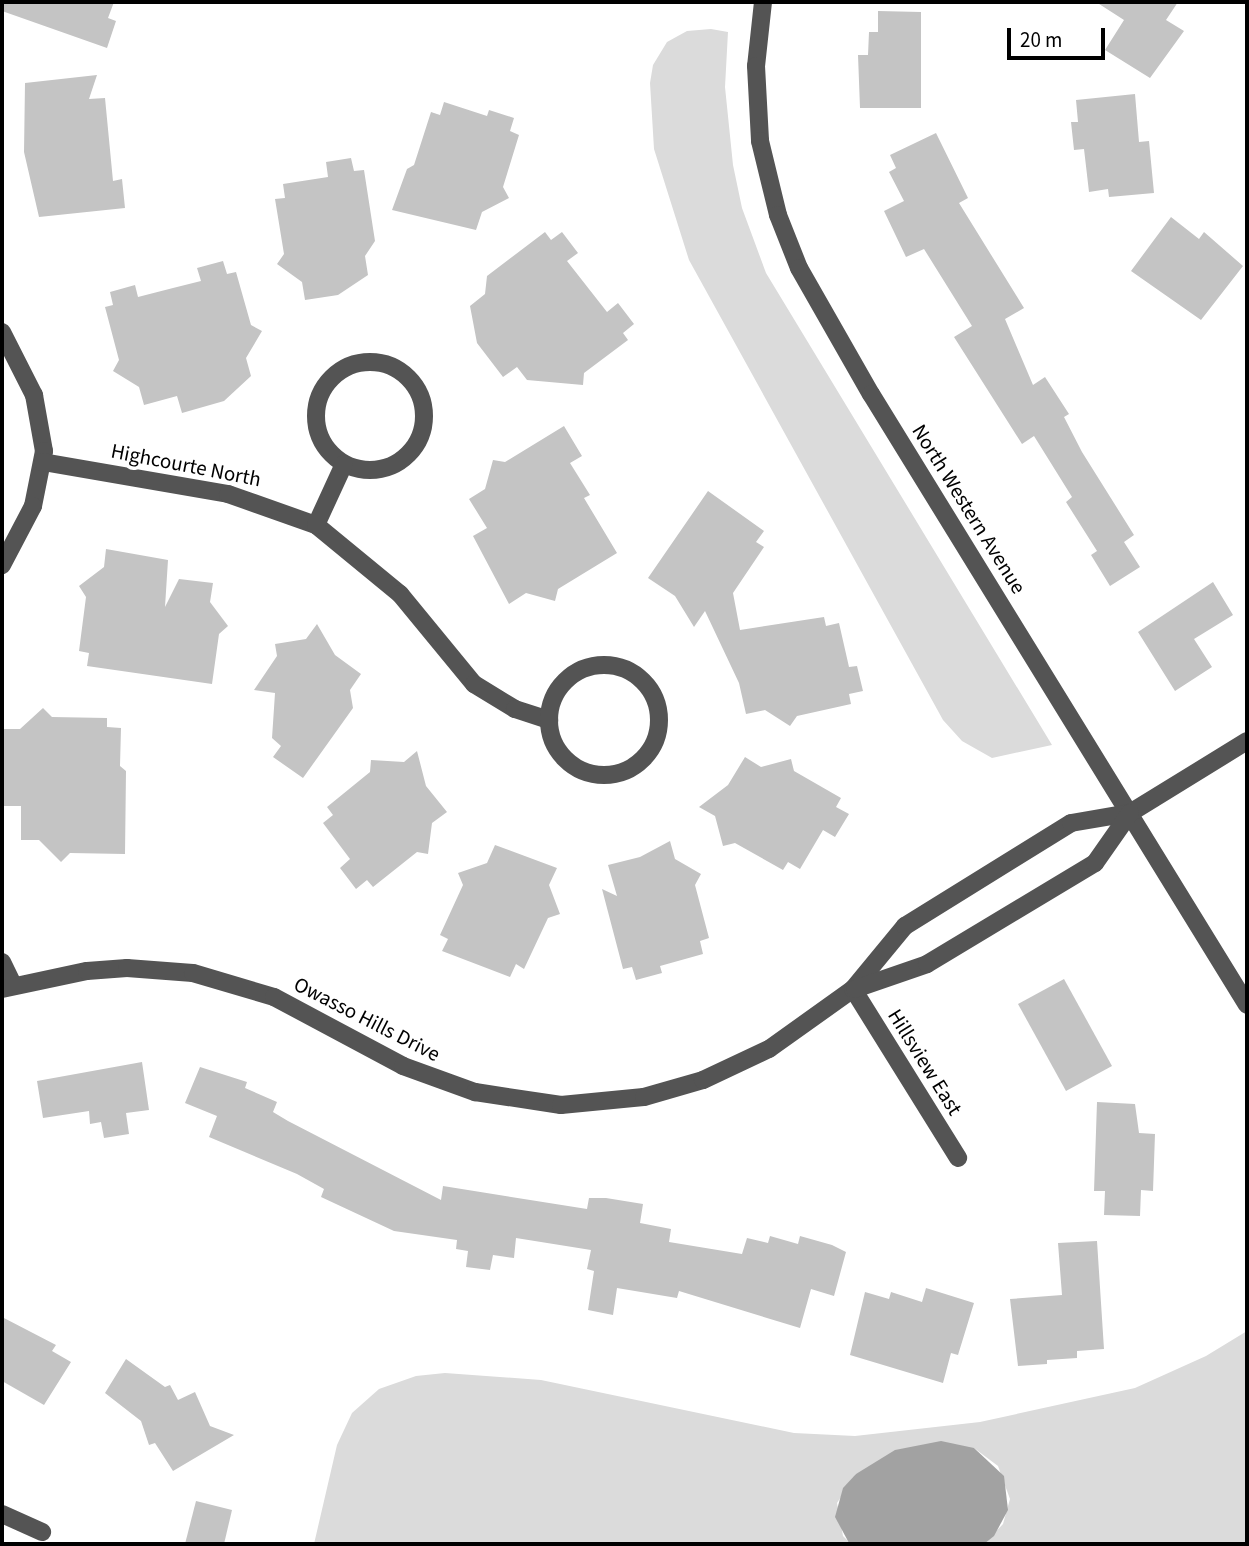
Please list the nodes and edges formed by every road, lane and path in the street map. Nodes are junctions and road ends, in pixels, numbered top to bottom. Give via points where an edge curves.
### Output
1 (763, 2) edge
2 (2, 332) edge
3 (43, 462) junction
4 (344, 464) junction
5 (316, 525) junction
6 (2, 565) edge
7 (549, 719) junction
8 (1247, 741) edge
9 (1129, 813) junction
10 (2, 962) edge
11 (7, 987) edge
12 (853, 989) junction
13 (1247, 1005) edge
14 (958, 1158) dead end
15 (2, 1514) edge
16 (42, 1532) dead end

1 - 9 street, North Western Avenue via 756,66 760,141 790,250 858,372
2 - 3 street via 33,395 42,431
3 - 5 street, Highcourte North via 228,494
3 - 6 street via 33,506
4 - 4 street via 378,470 400,461 416,445 424,424 422,401 412,381 393,367 370,362 347,367 321,392 317,426 326,449
4 - 5 street
5 - 7 street, Highcourte North via 400,594 474,684 515,709
7 - 7 street via 561,755 581,771 606,775 641,761 655,740 659,715 652,692 636,675 602,665 579,671 561,686
8 - 9 street
9 - 12 street via 1095,863 927,964
9 - 12 street via 1071,823 905,926
9 - 13 street, North Western Avenue
10 - 11 street
11 - 12 street, Owasso Hills Drive via 52,975 127,968 203,975 287,1002 379,1054 446,1084 526,1102 581,1105 663,1093 722,1073 769,1049
12 - 14 street, Hillsview East
15 - 16 street

